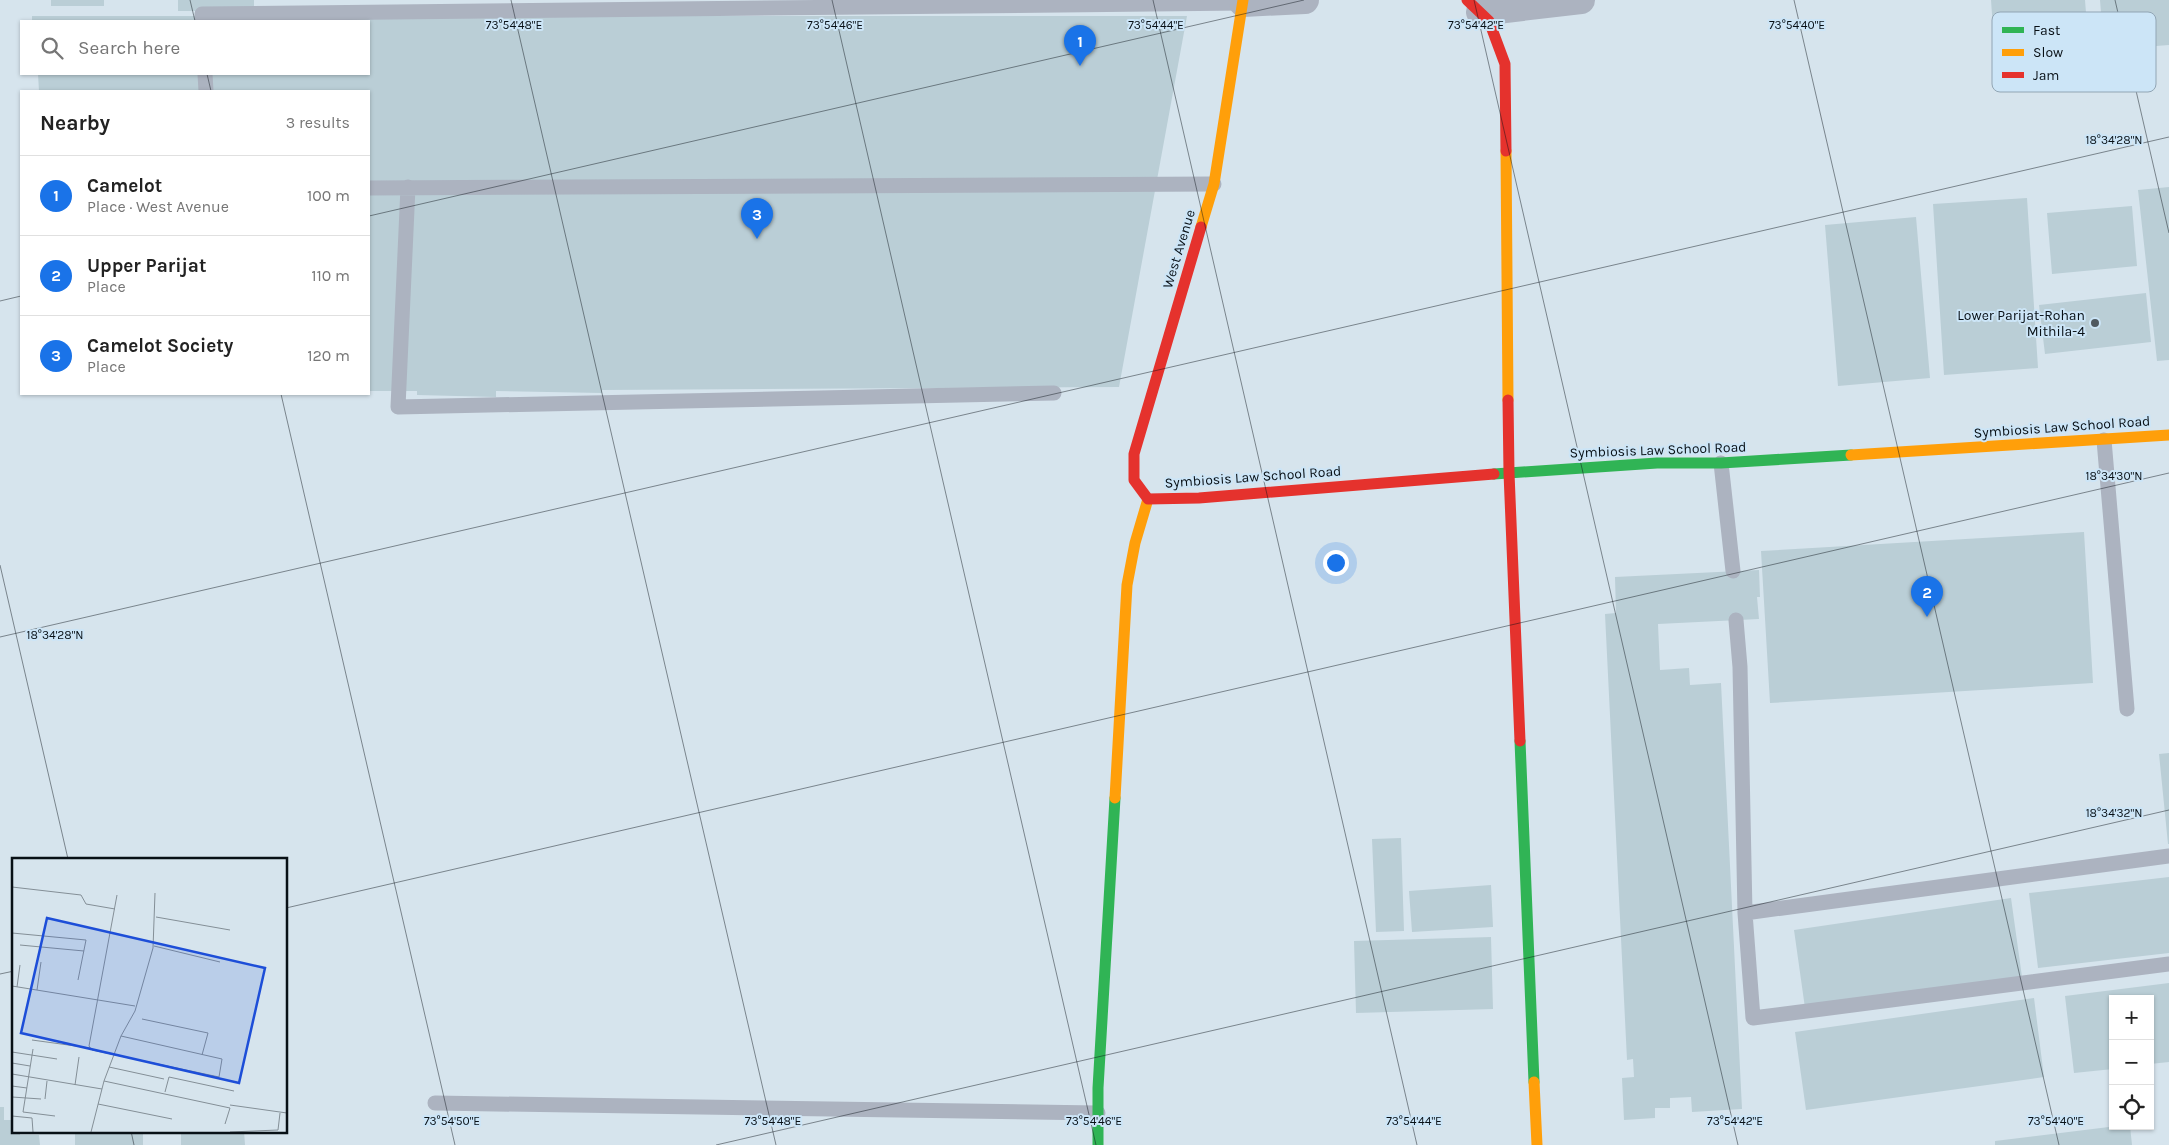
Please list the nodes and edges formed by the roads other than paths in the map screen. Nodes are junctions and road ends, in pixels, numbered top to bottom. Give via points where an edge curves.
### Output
1 (1305, 0) edge
2 (1580, 0) edge
3 (1243, 2) edge
4 (1473, 6) edge
5 (202, 20) edge
6 (205, 75) edge
7 (206, 90) edge
8 (1214, 184) junction
9 (408, 187) junction
10 (370, 188) edge
11 (1054, 393) dead end
12 (2169, 435) edge
13 (2104, 440) junction
14 (1721, 463) junction
15 (1509, 473) junction
16 (1148, 499) junction
17 (1733, 571) dead end
18 (1736, 620) dead end
19 (2127, 709) dead end
20 (2169, 856) edge
21 (1746, 913) junction
22 (2169, 964) edge
23 (435, 1103) dead end
24 (1098, 1113) junction
25 (1098, 1145) edge
26 (1537, 1145) edge

1 - 3 street
2 - 4 street
3 - 5 lane via 202,14
3 - 8 street, West Avenue
4 - 15 street via 1489,21 1505,64
6 - 7 lane
8 - 9 lane
8 - 16 street, West Avenue via 1134,454 1134,480
9 - 10 lane
9 - 11 lane via 398,407
12 - 13 street, Symbiosis Law School Road
13 - 14 street, Symbiosis Law School Road
13 - 19 lane
14 - 15 street, Symbiosis Law School Road via 1657,463
14 - 17 lane
15 - 16 street, Symbiosis Law School Road via 1199,498
15 - 26 street
16 - 24 street via 1134,543 1127,585
18 - 21 lane
20 - 21 lane
21 - 22 lane via 1753,1018
23 - 24 lane
24 - 25 street

